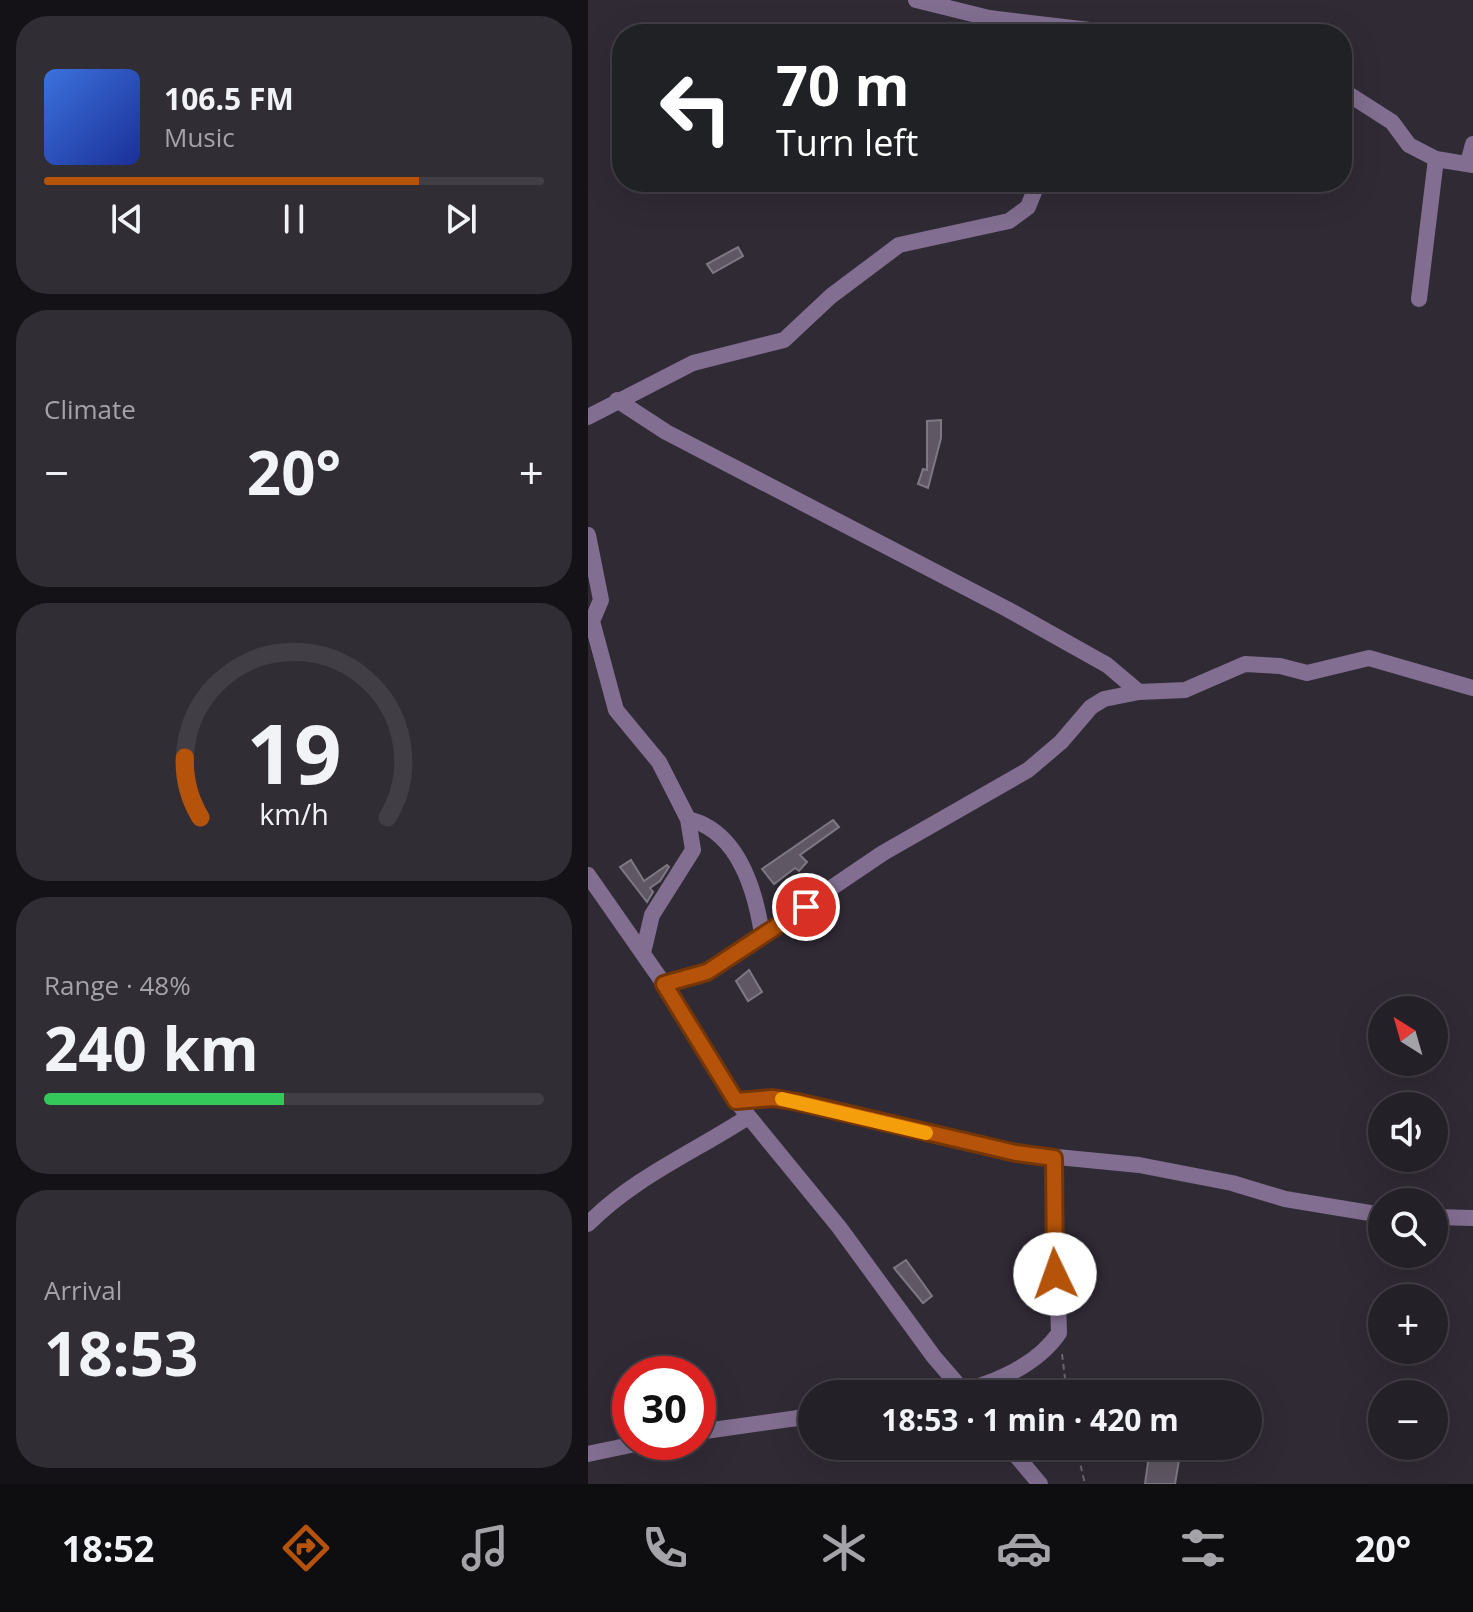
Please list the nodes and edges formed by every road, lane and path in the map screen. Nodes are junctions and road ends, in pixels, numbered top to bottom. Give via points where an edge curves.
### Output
1 (916, 0) edge
2 (1026, 24) edge
3 (1352, 96) edge
4 (1473, 144) edge
5 (1436, 159) junction
6 (1471, 164) edge
7 (1034, 192) edge
8 (1419, 299) dead end
9 (617, 400) junction
10 (588, 417) edge
11 (588, 535) edge
12 (1473, 688) edge
13 (1139, 692) junction
14 (688, 819) junction
15 (588, 875) edge
16 (762, 934) junction
17 (643, 953) junction
18 (664, 984) junction
19 (736, 1101) junction
20 (748, 1117) junction
21 (1054, 1158) junction
22 (1368, 1213) edge
23 (1448, 1217) edge
24 (1473, 1218) edge
25 (588, 1224) edge
26 (1059, 1333) junction
27 (954, 1380) edge
28 (992, 1380) edge
29 (1065, 1380) edge
30 (798, 1418) edge
31 (716, 1429) edge
32 (612, 1449) edge
33 (588, 1454) edge
34 (1020, 1460) edge
35 (1079, 1460) edge
36 (1040, 1484) edge
37 (1085, 1484) edge

1 - 2 street
3 - 5 street via 1392,122 1409,145
4 - 6 street
5 - 6 street
5 - 8 street
7 - 9 street via 1028,207 1009,221 899,245 784,340 693,363
9 - 10 street
9 - 13 street via 666,432 1107,665
11 - 14 street via 601,600 592,621 616,710 659,762
12 - 13 street via 1369,658 1307,673 1264,663 1241,665 1185,690
13 - 16 street via 1091,707 1028,770 883,853
14 - 16 street via 707,824 729,843 756,895
14 - 17 street via 693,850 652,915
15 - 17 street
16 - 18 street via 707,972
17 - 18 street
18 - 19 street
19 - 20 street
19 - 21 street via 798,1102
20 - 25 street via 629,1187
20 - 27 street
21 - 22 street via 1139,1165
21 - 26 street
23 - 24 street
26 - 28 street via 1031,1361
26 - 29 path
30 - 31 street
32 - 33 street
34 - 36 street
35 - 37 path

